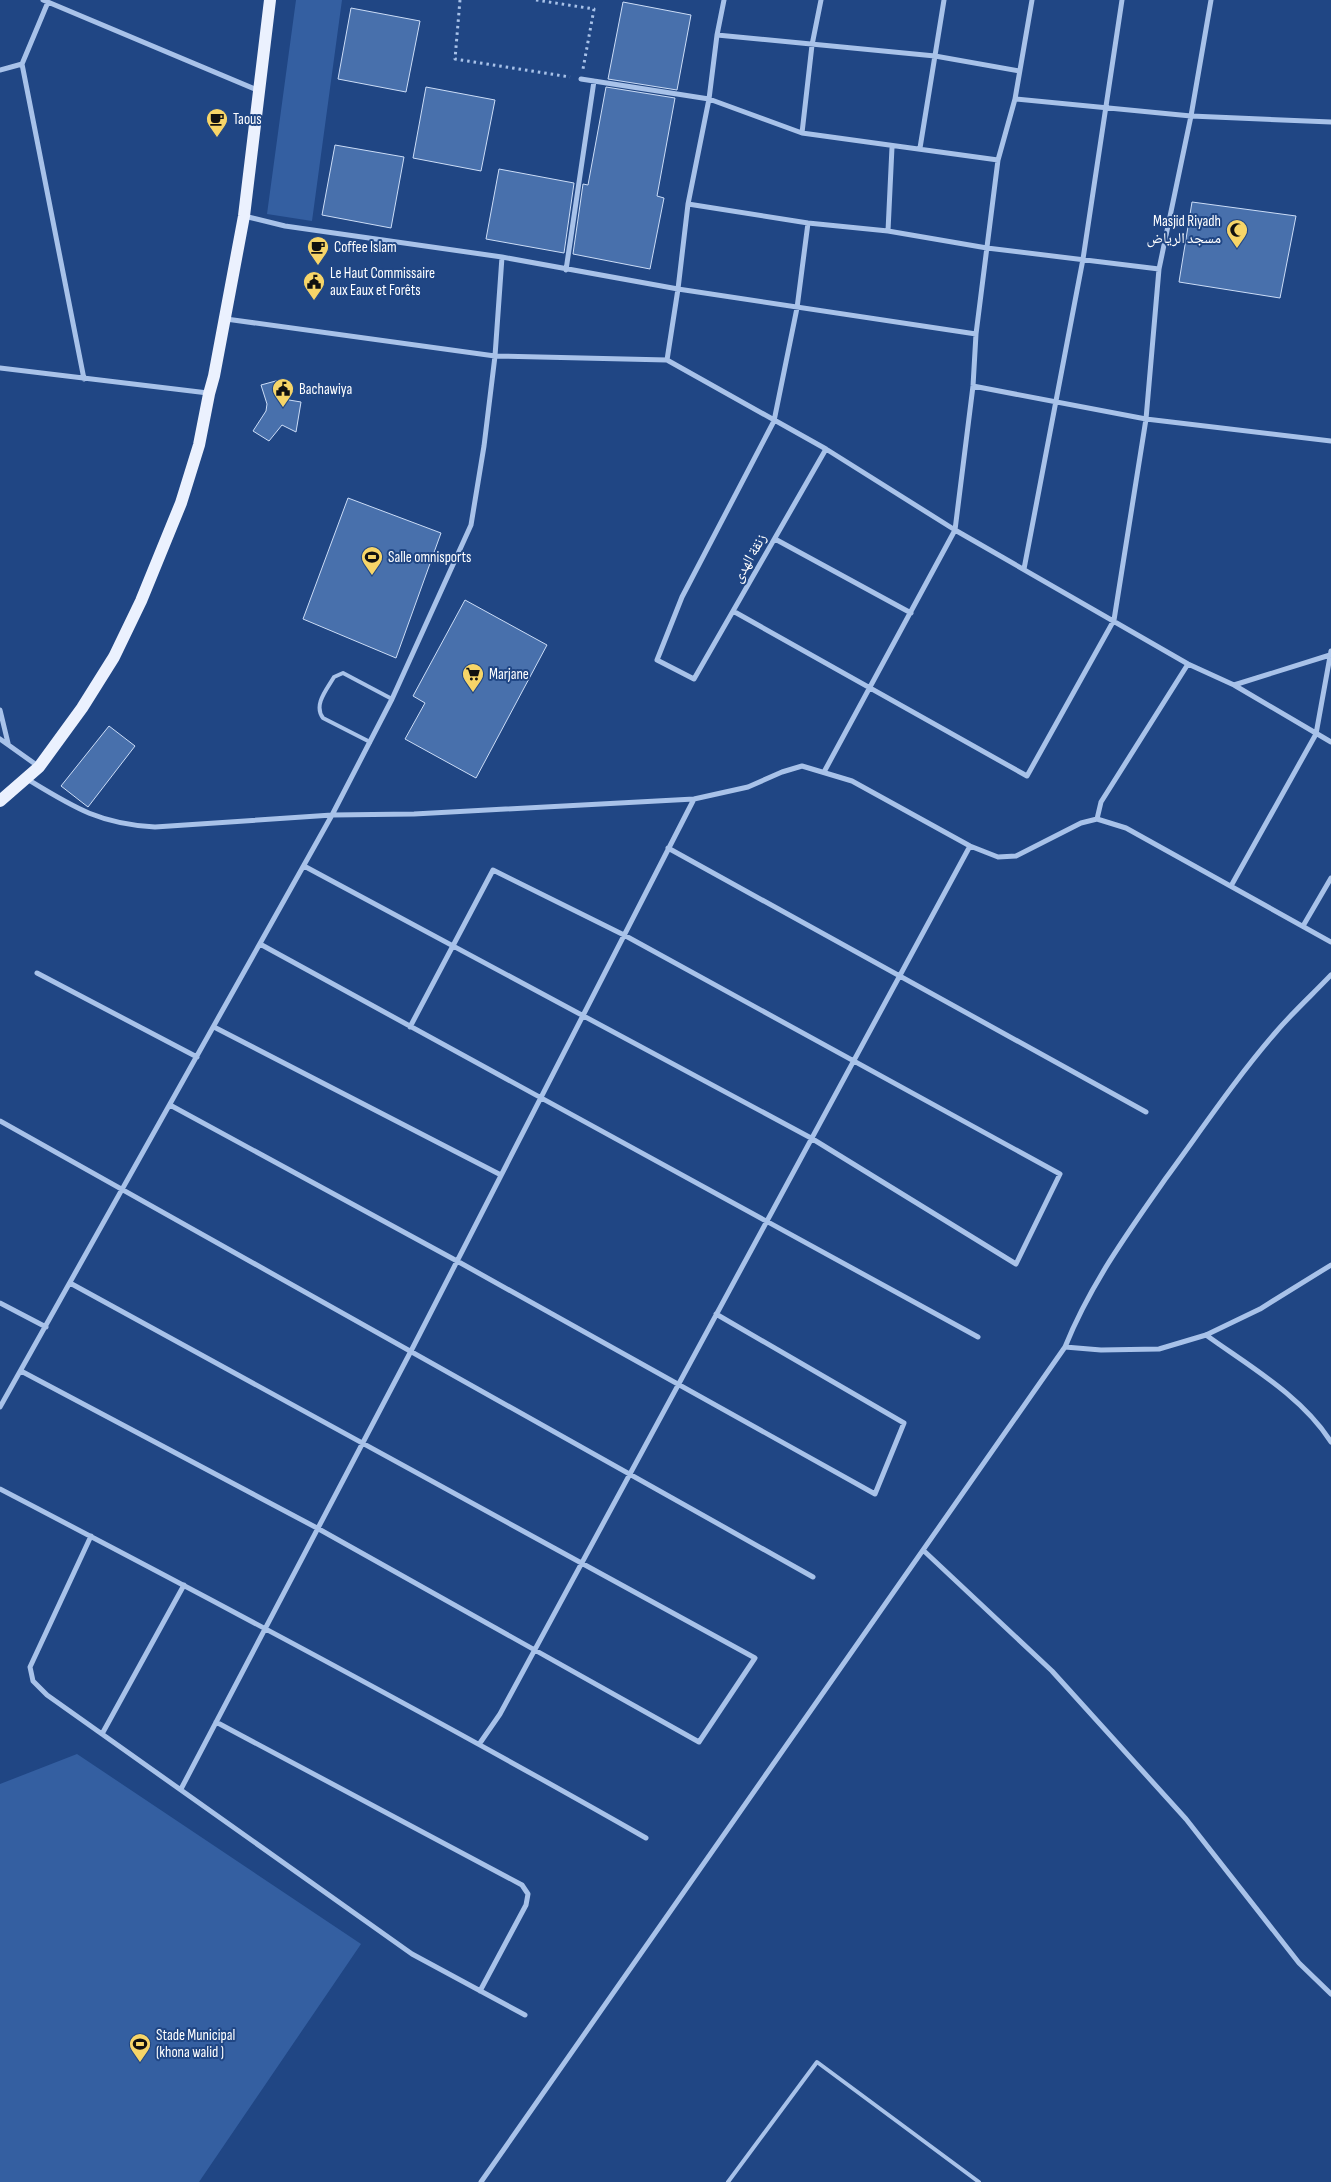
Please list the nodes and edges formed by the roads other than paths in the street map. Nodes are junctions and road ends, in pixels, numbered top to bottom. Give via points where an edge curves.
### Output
1 (270, 0) edge
2 (724, 0) edge
3 (821, 0) edge
4 (944, 0) edge
5 (1032, 0) edge
6 (1122, 0) edge
7 (1211, 0) edge
8 (46, 1) edge
9 (717, 35) junction
10 (812, 45) junction
11 (934, 56) junction
12 (22, 64) junction
13 (0, 70) edge
14 (1019, 71) junction
15 (581, 79) road end
16 (594, 81) junction
17 (258, 90) junction
18 (709, 99) junction
19 (1015, 99) junction
20 (1105, 107) junction
21 (1191, 116) junction
22 (1331, 122) edge
23 (802, 134) junction
24 (892, 147) junction
25 (920, 148) junction
26 (998, 160) junction
27 (688, 204) junction
28 (244, 216) junction
29 (808, 223) junction
30 (888, 231) junction
31 (987, 248) junction
32 (502, 257) junction
33 (1083, 259) junction
34 (1159, 269) junction
35 (566, 270) junction
36 (678, 289) junction
37 (797, 308) junction
38 (226, 319) junction
39 (976, 334) junction
40 (495, 356) junction
41 (667, 360) junction
42 (0, 368) edge
43 (84, 378) junction
44 (973, 386) junction
45 (209, 394) junction
46 (1055, 401) junction
47 (1146, 419) junction
48 (774, 422) junction
49 (1331, 442) edge
50 (826, 449) junction
51 (955, 530) junction
52 (775, 539) junction
53 (1024, 569) junction
54 (733, 611) junction
55 (911, 613) junction
56 (1114, 620) junction
57 (1331, 651) edge
58 (1330, 655) edge
59 (1188, 664) junction
60 (1234, 685) junction
61 (870, 688) junction
62 (392, 699) junction
63 (0, 710) edge
64 (1316, 734) junction
65 (0, 739) edge
66 (370, 742) junction
67 (1331, 742) edge
68 (8, 743) junction
69 (39, 767) junction
70 (824, 772) junction
71 (27, 779) junction
72 (694, 798) junction
73 (0, 801) edge
74 (332, 815) junction
75 (1097, 819) junction
76 (970, 846) junction
77 (668, 848) junction
78 (304, 866) junction
79 (1331, 878) edge
80 (1230, 886) junction
81 (1303, 926) junction
82 (624, 935) junction
83 (1331, 942) edge
84 (260, 944) junction
85 (451, 946) junction
86 (37, 973) dead end
87 (1331, 975) edge
88 (899, 976) junction
89 (582, 1016) junction
90 (214, 1027) junction
91 (410, 1027) junction
92 (197, 1057) junction
93 (853, 1061) junction
94 (540, 1098) junction
95 (170, 1105) junction
96 (1146, 1112) dead end
97 (0, 1121) edge
98 (811, 1138) junction
99 (501, 1175) junction
100 (122, 1190) junction
101 (766, 1222) junction
102 (457, 1261) junction
103 (1331, 1264) edge
104 (70, 1283) junction
105 (0, 1303) edge
106 (716, 1314) junction
107 (46, 1327) junction
108 (1206, 1335) junction
109 (978, 1337) dead end
110 (1065, 1347) junction
111 (411, 1352) junction
112 (21, 1371) junction
113 (678, 1384) junction
114 (0, 1407) edge
115 (1331, 1442) edge
116 (362, 1443) junction
117 (630, 1474) junction
118 (0, 1489) edge
119 (317, 1528) junction
120 (91, 1536) junction
121 (923, 1550) junction
122 (582, 1563) junction
123 (813, 1576) dead end
124 (184, 1585) junction
125 (265, 1627) junction
126 (534, 1650) junction
127 (216, 1722) junction
128 (102, 1734) junction
129 (480, 1743) junction
130 (180, 1789) junction
131 (646, 1838) dead end
132 (480, 1991) junction
133 (1331, 1994) edge
134 (525, 2015) dead end
135 (481, 2182) edge
136 (728, 2182) edge
137 (979, 2182) edge

1 - 17 main road
2 - 9 street
3 - 10 street
4 - 11 street
5 - 14 street
6 - 20 street
7 - 21 street
8 - 12 street
8 - 17 street
9 - 10 street
9 - 18 street
10 - 11 street
10 - 23 street
11 - 14 street
11 - 25 street
12 - 13 street
12 - 43 street
14 - 19 street
15 - 16 street
16 - 18 street
16 - 35 street
17 - 28 main road
18 - 23 street
18 - 27 street
19 - 20 street
19 - 26 street
20 - 21 street
20 - 33 street
21 - 22 street
21 - 34 street
23 - 24 street
24 - 25 street
24 - 30 street
25 - 26 street
26 - 31 street
27 - 29 street
27 - 36 street
28 - 32 street via 286,226
28 - 38 main road
29 - 30 street
29 - 37 street
30 - 31 street
31 - 33 street
31 - 39 street
32 - 35 street
32 - 40 street
33 - 34 street
33 - 46 street
34 - 47 street
35 - 36 street
36 - 37 street
36 - 41 street
37 - 39 street
37 - 48 street
38 - 40 street
38 - 45 main road
39 - 44 street
40 - 41 street
40 - 62 street via 471,525
41 - 48 street
42 - 43 street
43 - 45 street
44 - 46 street
44 - 51 street
45 - 69 main road via 199,445 181,503 141,601 114,657
46 - 47 street
46 - 53 street
47 - 49 street
47 - 56 street
48 - 50 street
48 - 54 street, زنقة الهدى via 682,597 657,660 694,679
50 - 51 street
50 - 52 street, زنقة الهدى
51 - 53 street
51 - 55 street
52 - 54 street, زنقة الهدى
52 - 55 street
53 - 56 street
54 - 61 street
55 - 61 street
56 - 59 street
56 - 61 street via 1027,776
57 - 58 street
58 - 60 street
58 - 64 street
59 - 60 street
59 - 75 street via 1101,802
60 - 64 street
61 - 70 street
62 - 66 street
62 - 66 lane via 338,674 318,707 323,718
63 - 68 street
64 - 67 street
64 - 80 street
65 - 68 street
66 - 74 street
68 - 69 street
69 - 71 main road
70 - 72 street via 802,766 748,787
70 - 76 street via 852,781
71 - 73 main road
71 - 74 street via 98,818 130,826
72 - 74 street via 423,814
72 - 77 street
74 - 78 street
75 - 76 street via 1081,823 1016,856 998,857
75 - 80 street via 1126,828
76 - 88 street
77 - 82 street
77 - 88 street
78 - 84 street
78 - 85 street
79 - 81 street
80 - 81 street
81 - 83 street
82 - 85 street via 493,870
82 - 89 street
82 - 93 street
84 - 90 street
84 - 91 street
85 - 89 street
85 - 91 street
86 - 92 street
87 - 110 street via 1276,1032 1220,1103 1109,1259 1078,1313
88 - 93 street
88 - 96 street
89 - 94 street
89 - 98 street
90 - 92 street
90 - 99 street
91 - 94 street
92 - 95 street
93 - 98 street
93 - 98 street via 1060,1174 1016,1264
94 - 99 street
94 - 101 street
95 - 100 street
95 - 102 street
97 - 100 street
98 - 101 street
99 - 102 street
100 - 104 street
100 - 111 street
101 - 106 street
101 - 109 street
102 - 111 street
102 - 113 street
103 - 108 street via 1260,1309
104 - 107 street
104 - 116 street
105 - 107 street
106 - 113 street
106 - 113 street via 904,1423 875,1494
107 - 112 street
108 - 110 street via 1160,1349
108 - 115 street via 1286,1392 1323,1429
110 - 121 street
111 - 116 street
111 - 117 street
112 - 114 street
112 - 119 street
113 - 117 street
116 - 119 street
116 - 122 street
117 - 122 street
117 - 123 street
118 - 120 street
119 - 125 street
119 - 126 street
120 - 124 street
120 - 128 street via 30,1667 33,1682
121 - 133 street via 1052,1671 1186,1819 1299,1963
121 - 135 street
122 - 126 street
122 - 126 street via 755,1658 700,1742
124 - 125 street
124 - 128 street
125 - 127 street
125 - 129 street
126 - 129 street via 500,1714
127 - 130 street
127 - 132 street via 522,1885 528,1894 526,1905
128 - 130 street
129 - 131 street
130 - 132 street via 412,1954
132 - 134 street
136 - 137 lane via 818,2062

